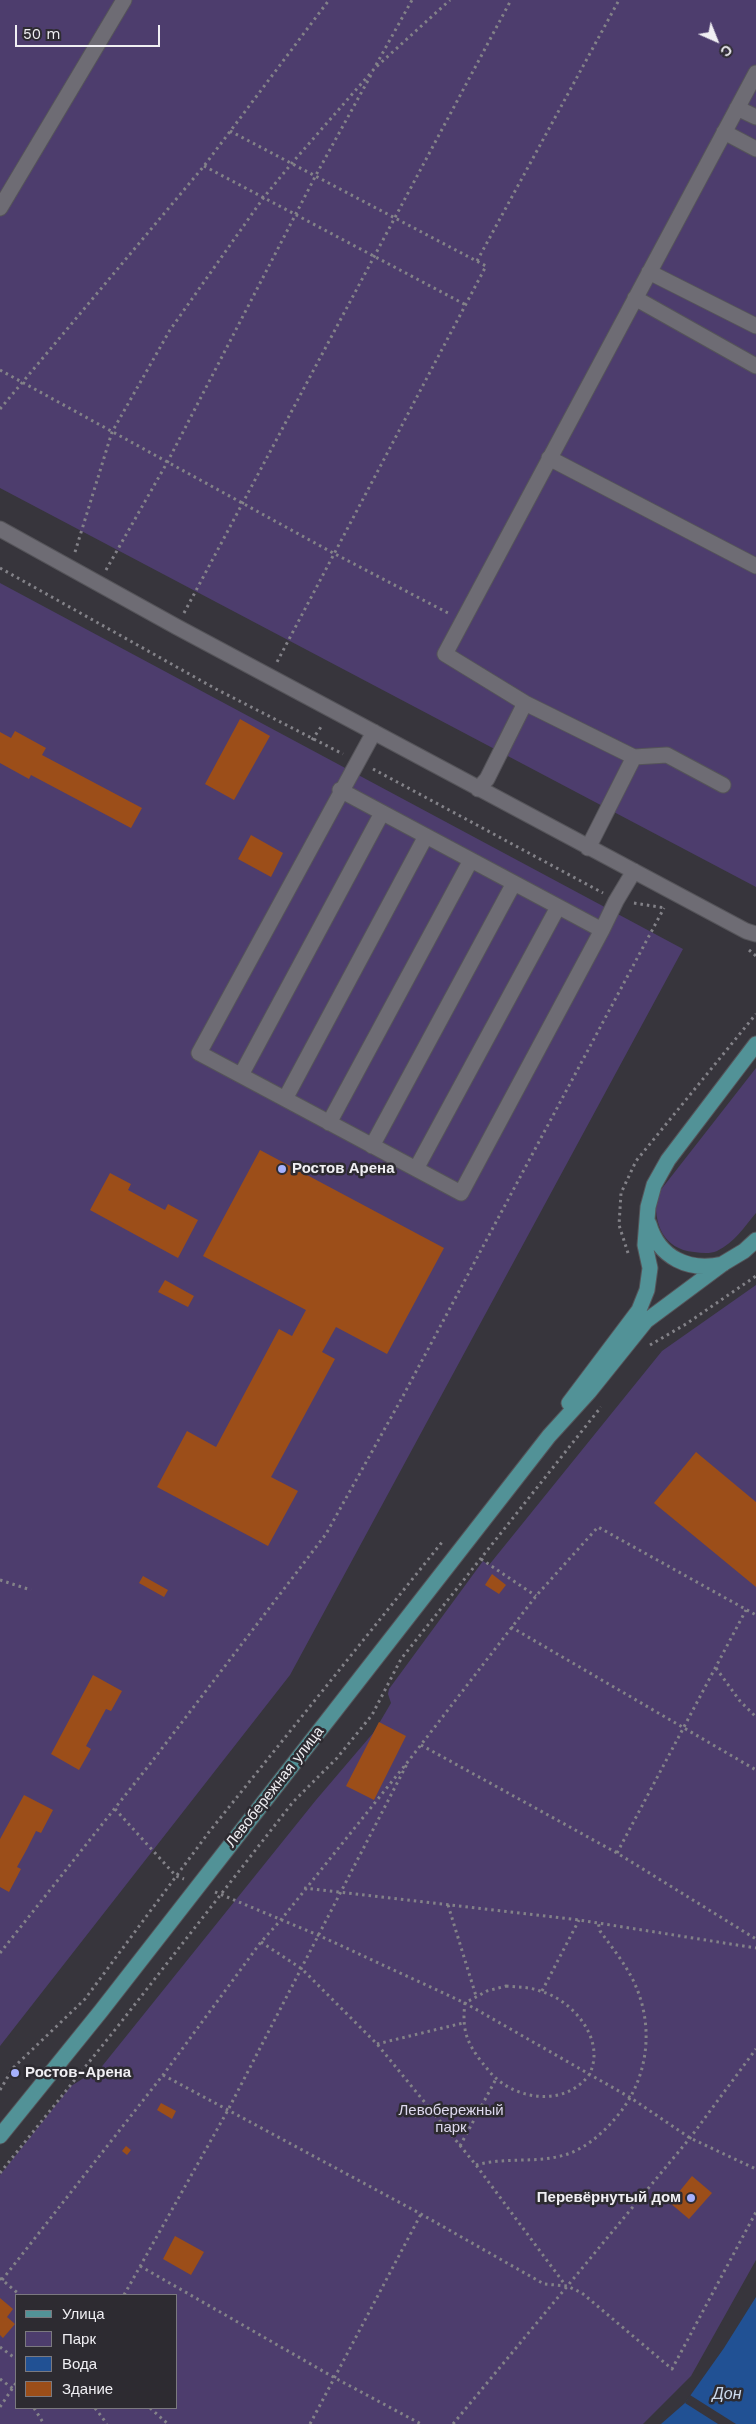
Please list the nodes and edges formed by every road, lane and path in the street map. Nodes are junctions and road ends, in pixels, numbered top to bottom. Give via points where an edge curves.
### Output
1 (124, 0) edge
2 (329, 0) edge
3 (412, 0) edge
4 (450, 0) edge
5 (511, 0) edge
6 (618, 0) edge
7 (375, 68) junction
8 (756, 73) edge
9 (737, 108) junction
10 (756, 117) edge
11 (230, 131) junction
12 (724, 132) junction
13 (756, 149) edge
14 (292, 163) junction
15 (204, 166) junction
16 (316, 175) junction
17 (264, 197) junction
18 (0, 208) edge
19 (296, 214) junction
20 (394, 217) junction
21 (374, 256) junction
22 (477, 262) junction
23 (649, 272) junction
24 (635, 298) junction
25 (466, 305) junction
26 (756, 326) edge
27 (756, 366) edge
28 (0, 370) edge
29 (24, 383) junction
30 (0, 409) edge
31 (112, 432) junction
32 (549, 458) junction
33 (168, 461) junction
34 (243, 502) junction
35 (0, 529) edge
36 (335, 554) junction
37 (68, 566) junction
38 (756, 566) edge
39 (0, 568) edge
40 (100, 585) junction
41 (462, 620) junction
42 (177, 628) junction
43 (268, 675) junction
44 (526, 703) junction
45 (374, 732) junction
46 (634, 757) junction
47 (358, 761) junction
48 (723, 785) dead end
49 (478, 789) junction
50 (340, 790) junction
51 (382, 813) junction
52 (426, 836) junction
53 (588, 848) junction
54 (471, 860) junction
55 (634, 871) junction
56 (514, 883) junction
57 (616, 901) junction
58 (558, 907) junction
59 (664, 908) junction
60 (672, 912) dead end
61 (602, 930) junction
62 (751, 938) edge
63 (756, 956) edge
64 (756, 1014) edge
65 (756, 1044) edge
66 (241, 1075) junction
67 (285, 1099) junction
68 (329, 1122) junction
69 (372, 1146) junction
70 (416, 1169) junction
71 (648, 1221) junction
72 (756, 1240) edge
73 (628, 1254) dead end
74 (724, 1264) junction
75 (756, 1276) edge
76 (645, 1351) dead end
77 (604, 1403) dead end
78 (549, 1436) junction
79 (446, 1538) dead end
80 (481, 1559) junction
81 (0, 1580) edge
82 (31, 1590) dead end
83 (536, 1596) junction
84 (746, 1610) junction
85 (756, 1615) edge
86 (511, 1627) junction
87 (716, 1668) junction
88 (756, 1717) edge
89 (684, 1729) junction
90 (421, 1745) junction
91 (410, 1758) junction
92 (756, 1770) edge
93 (115, 1809) junction
94 (617, 1853) junction
95 (176, 1876) junction
96 (199, 1884) junction
97 (304, 1888) junction
98 (340, 1893) junction
99 (222, 1895) junction
100 (448, 1905) junction
101 (579, 1920) junction
102 (280, 1921) junction
103 (598, 1922) junction
104 (318, 1935) junction
105 (756, 1939) edge
106 (261, 1942) junction
107 (756, 1948) edge
108 (0, 1953) edge
109 (302, 1969) junction
110 (542, 1991) junction
111 (476, 1996) junction
112 (466, 2003) junction
113 (462, 2023) junction
114 (377, 2044) junction
115 (756, 2049) edge
116 (590, 2074) junction
117 (163, 2075) junction
118 (496, 2079) junction
119 (0, 2090) edge
120 (631, 2098) junction
121 (228, 2110) junction
122 (0, 2136) edge
123 (690, 2138) junction
124 (460, 2146) junction
125 (476, 2165) junction
126 (756, 2169) edge
127 (0, 2173) edge
128 (756, 2212) edge
129 (421, 2214) junction
130 (140, 2266) junction
131 (1, 2279) edge
132 (567, 2286) junction
133 (19, 2294) edge
134 (125, 2294) edge
135 (0, 2347) edge
136 (15, 2358) edge
137 (335, 2378) junction
138 (0, 2379) edge
139 (15, 2384) edge
140 (12, 2387) junction
141 (15, 2390) edge
142 (0, 2407) edge
143 (35, 2409) edge
144 (96, 2409) edge
145 (151, 2409) edge
146 (44, 2424) edge
147 (107, 2424) edge
148 (168, 2424) edge
149 (310, 2424) edge
150 (421, 2424) edge
151 (453, 2424) edge

1 - 18 street
2 - 11 path
3 - 7 path
4 - 7 path
5 - 20 path
6 - 22 path
7 - 14 path
7 - 16 path
8 - 9 street
9 - 10 street
9 - 12 street
11 - 14 path
11 - 15 path
12 - 13 street
12 - 23 street
14 - 16 path
14 - 17 path
15 - 17 path
15 - 29 path
16 - 19 path
16 - 20 path
17 - 19 path
17 - 31 path via 170,330
19 - 21 path
19 - 33 path
20 - 21 path
20 - 22 path
21 - 25 path
21 - 34 path
22 - 25 path via 486,266
23 - 24 street
23 - 26 street
24 - 27 street
24 - 32 street
25 - 36 path
28 - 29 path
29 - 30 path
29 - 31 path
31 - 33 path
31 - 37 path
32 - 38 street
32 - 41 street
33 - 34 path
33 - 40 path
34 - 36 path
34 - 42 path
35 - 37 street
36 - 41 path
36 - 43 path
37 - 40 street
39 - 47 path via 216,690
40 - 42 street
41 - 44 street via 445,654
42 - 43 street
43 - 45 street
44 - 46 street
44 - 49 street via 487,779
45 - 47 street
45 - 49 street
46 - 48 street via 667,755
46 - 53 street
47 - 50 street
47 - 57 path
49 - 53 street
50 - 51 street
50 - 66 street via 199,1053
51 - 52 street
51 - 66 street
52 - 54 street
52 - 67 street
53 - 55 street
54 - 56 street
54 - 68 street
55 - 57 street
55 - 62 street
56 - 58 street
56 - 69 street
57 - 59 path
57 - 61 street
58 - 61 street
58 - 70 street
59 - 60 path
59 - 93 path via 404,1396 326,1534
61 - 70 street via 461,1193
62 - 63 path
64 - 73 path via 636,1161 621,1193 619,1225
65 - 71 main road, Левобережная улица via 668,1160 654,1185
66 - 67 street
67 - 68 street
68 - 69 street
69 - 70 street
71 - 74 main road via 660,1247 676,1260 696,1267
71 - 78 main road, Левобережная улица via 645,1245 650,1268 647,1290 639,1310 580,1386
72 - 74 main road, Левобережная улица
74 - 78 main road, Левобережная улица via 646,1322
75 - 76 path
77 - 80 path
78 - 96 main road, Левобережная улица
79 - 95 path
80 - 83 path
80 - 99 path via 401,1659 372,1715 338,1758 293,1802
81 - 82 path
83 - 84 path via 598,1527
83 - 86 path
84 - 85 path
84 - 87 path
86 - 89 path
86 - 90 path
87 - 88 path
87 - 89 path
89 - 92 path
89 - 94 path
90 - 91 path
90 - 94 path
91 - 97 path
91 - 98 path
93 - 95 path
93 - 108 path
94 - 105 path
95 - 96 path
95 - 119 path via 85,1999 13,2068
96 - 99 path
96 - 122 main road, Левобережная улица
97 - 98 path
97 - 102 path
98 - 100 path
98 - 104 path
99 - 102 path
99 - 127 path
100 - 101 path
100 - 111 path
101 - 103 path
101 - 110 path
102 - 104 path
102 - 106 path
103 - 107 path
103 - 120 path via 631,1977 644,2013 647,2053
104 - 109 path
104 - 112 path
106 - 109 path
106 - 117 path
109 - 114 path
109 - 121 path
110 - 111 path via 506,1986
110 - 116 path via 572,2010 591,2034 596,2053
111 - 112 path
112 - 113 path
112 - 116 path
113 - 114 path
113 - 118 path via 479,2060
114 - 124 path
115 - 123 path
116 - 118 path via 574,2088 553,2096 530,2095
116 - 120 path
117 - 121 path
117 - 131 path
118 - 124 path
120 - 123 path
120 - 125 path via 599,2136 573,2152 540,2160 493,2160
121 - 129 path
121 - 130 path
123 - 126 path
123 - 132 path
124 - 125 path
125 - 132 path
128 - 132 path via 672,2370 582,2293
129 - 132 path via 544,2284
129 - 137 path
130 - 134 path
130 - 137 path
131 - 133 path
132 - 151 path
135 - 136 path
137 - 149 path
137 - 150 path
138 - 140 path
139 - 140 path
140 - 141 path
140 - 142 path
143 - 146 path
144 - 147 path
145 - 148 path

